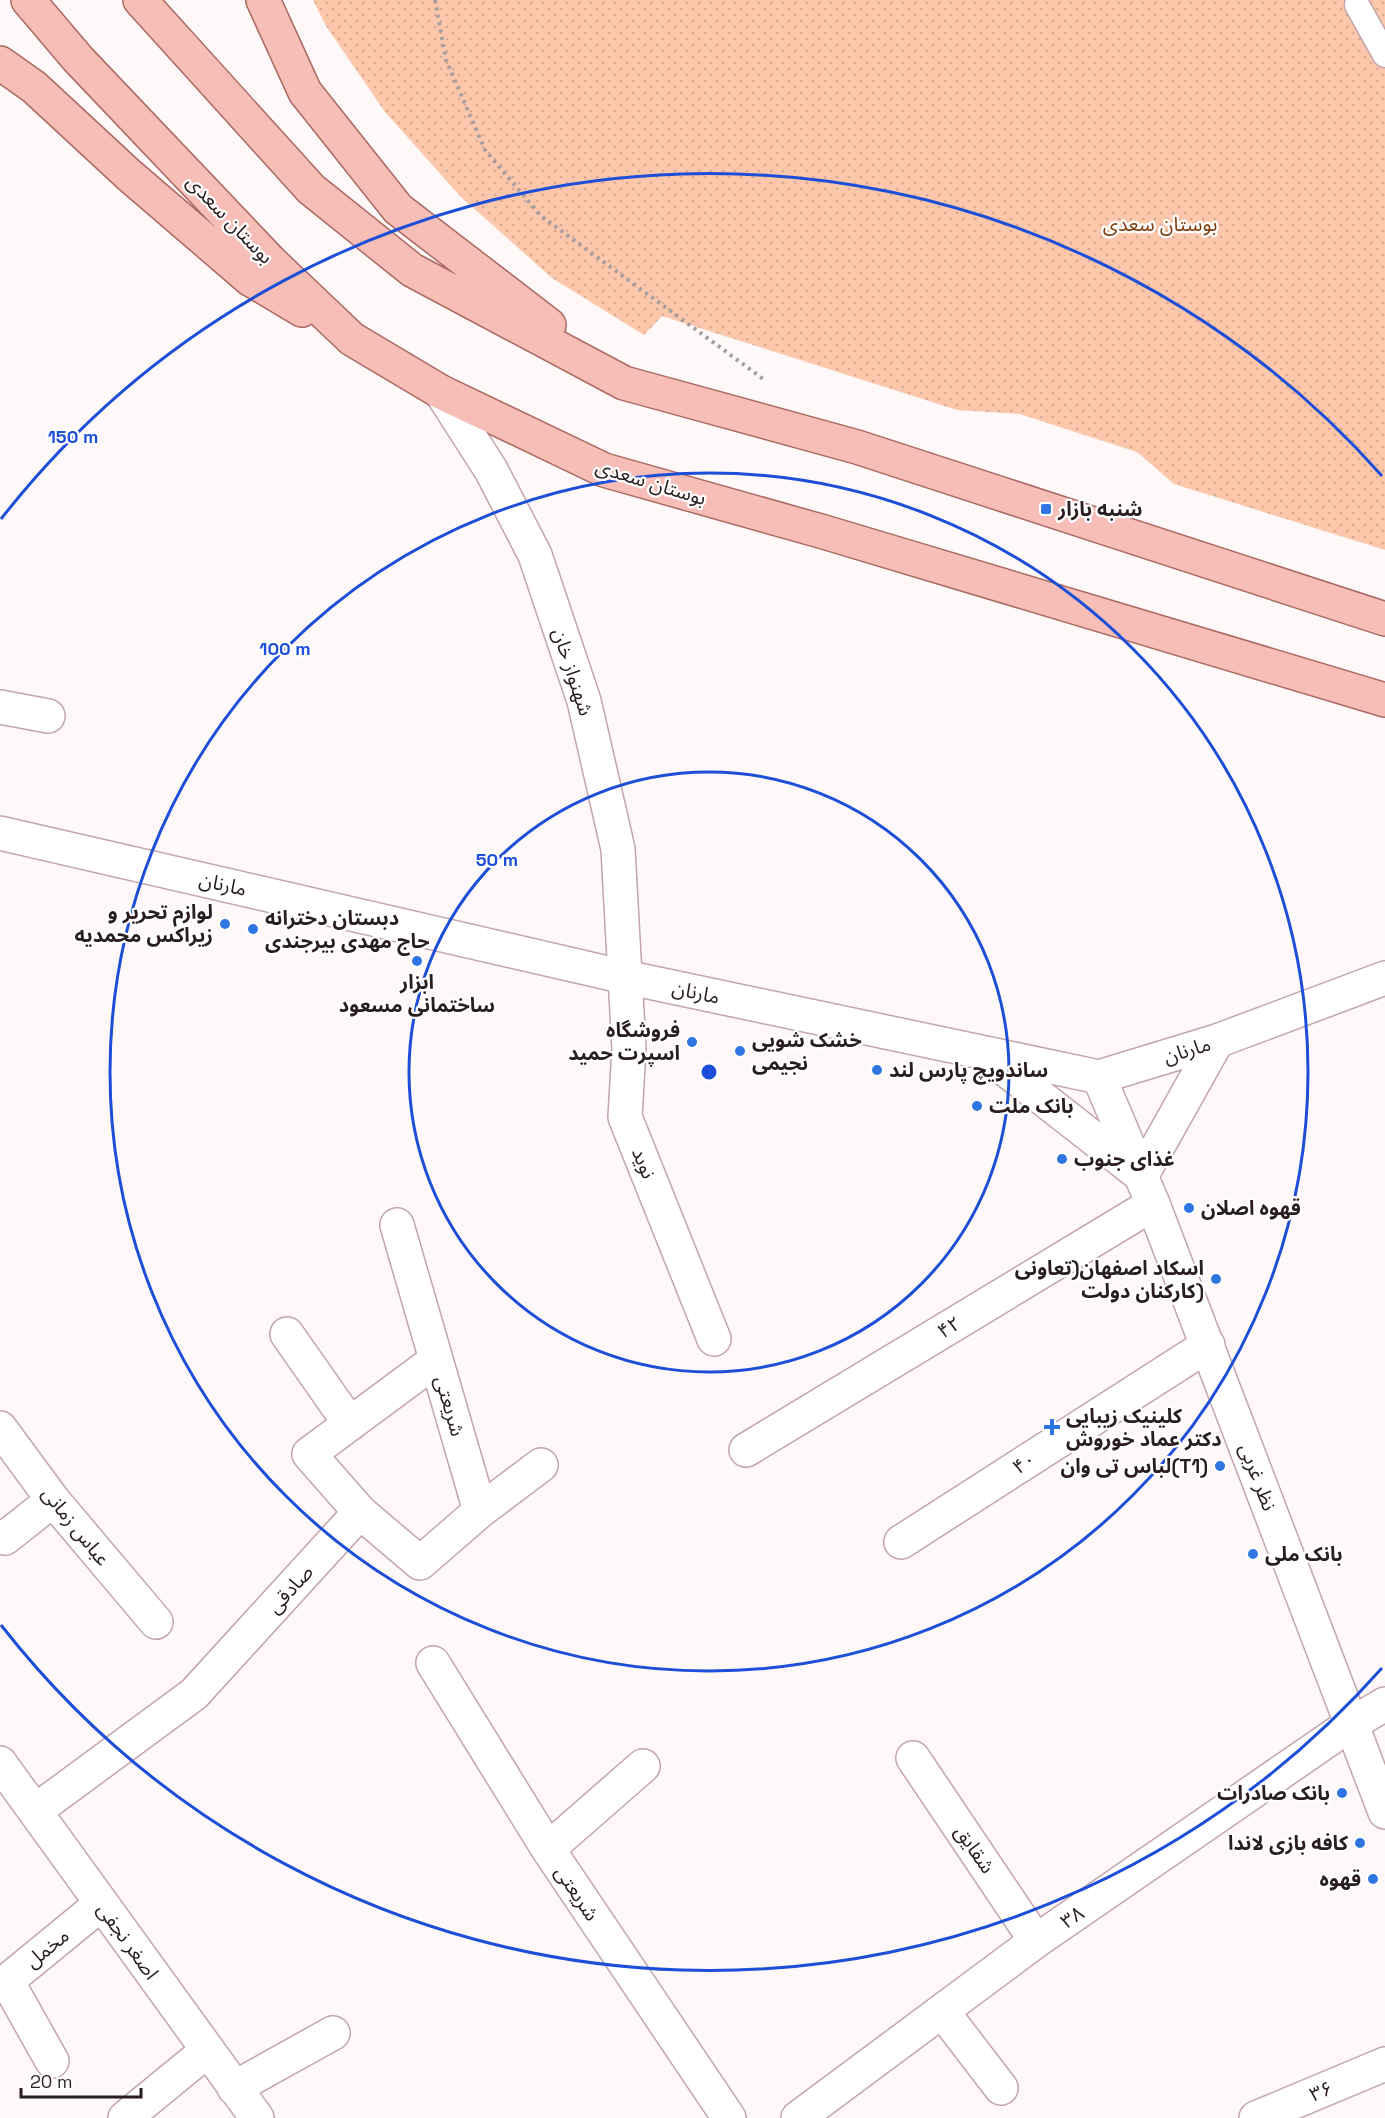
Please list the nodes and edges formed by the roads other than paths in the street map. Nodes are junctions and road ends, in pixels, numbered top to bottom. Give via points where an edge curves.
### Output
1 (28, 0) edge
2 (140, 0) edge
3 (263, 0) edge
4 (1357, 5) dead end
5 (1385, 55) edge
6 (0, 63) edge
7 (352, 339) junction
8 (624, 383) junction
9 (441, 392) junction
10 (1385, 619) edge
11 (1385, 700) edge
12 (0, 707) edge
13 (48, 716) dead end
14 (0, 833) edge
15 (625, 977) junction
16 (1385, 978) edge
17 (1217, 1041) junction
18 (985, 1053) junction
19 (1099, 1077) junction
20 (1148, 1190) junction
21 (397, 1225) dead end
22 (287, 1334) dead end
23 (714, 1339) dead end
24 (1208, 1345) junction
25 (436, 1360) junction
26 (350, 1424) junction
27 (0, 1428) edge
28 (746, 1450) dead end
29 (541, 1465) dead end
30 (53, 1500) junction
31 (480, 1511) junction
32 (360, 1512) junction
33 (0, 1537) edge
34 (901, 1542) dead end
35 (156, 1622) dead end
36 (433, 1663) dead end
37 (1385, 1704) edge
38 (1352, 1724) junction
39 (913, 1758) dead end
40 (643, 1766) dead end
41 (2, 1769) edge
42 (35, 1811) junction
43 (1385, 1812) edge
44 (548, 1849) junction
45 (101, 1904) junction
46 (1036, 1941) junction
47 (942, 2011) junction
48 (333, 2033) dead end
49 (208, 2050) junction
50 (52, 2061) dead end
51 (1385, 2064) edge
52 (234, 2088) junction
53 (1001, 2088) dead end
54 (125, 2118) edge
55 (257, 2118) edge
56 (729, 2118) edge
57 (798, 2118) edge
58 (1256, 2118) edge

1 - 7 main road, بوستان سعدی via 78,59 271,262
2 - 8 main road via 311,189 412,270
3 - 8 main road via 305,92 398,209
4 - 5 lane
6 - 7 main road via 34,87 249,279
7 - 9 main road, بوستان سعدی
8 - 10 main road via 857,447
9 - 11 main road, بوستان سعدی via 604,470
9 - 15 street, شهنواز خان via 490,470 535,555 584,701 618,849
12 - 13 street
14 - 15 street, مارنان
15 - 18 street, مارنان
15 - 23 street, نوید via 629,1049 625,1117
16 - 17 street, مارنان
17 - 19 street, مارنان
17 - 20 street
18 - 19 street, مارنان
18 - 20 street
19 - 20 street, نظر غربی
20 - 24 street, نظر غربی
20 - 28 street, ۴۲
21 - 25 street, شریعتی
22 - 26 street
24 - 34 street, ۴۰
24 - 38 street, نظر غربی
25 - 26 street
25 - 31 street, شریعتی
26 - 32 street via 309,1454
27 - 30 street, عباس زمانی
29 - 31 street
30 - 33 street via 5,1538
30 - 35 street, عباس زمانی
31 - 32 street via 420,1563
32 - 42 street, صادقی via 194,1694
36 - 44 street, شریعتی
37 - 38 street, ۳۸
38 - 43 street, نظر غربی
38 - 46 street, ۳۸
39 - 46 street, شقایق
40 - 44 street
41 - 42 street, اصغر نجفی
42 - 45 street, اصغر نجفی
44 - 56 street, شریعتی
45 - 49 street, اصغر نجفی
45 - 50 street, مخمل via 7,1980
46 - 47 street, ۳۸
47 - 53 street
47 - 57 street, ۳۸
48 - 52 street
49 - 52 street, اصغر نجفی
49 - 54 street
51 - 58 street, ۳۶
52 - 55 street, اصغر نجفی

